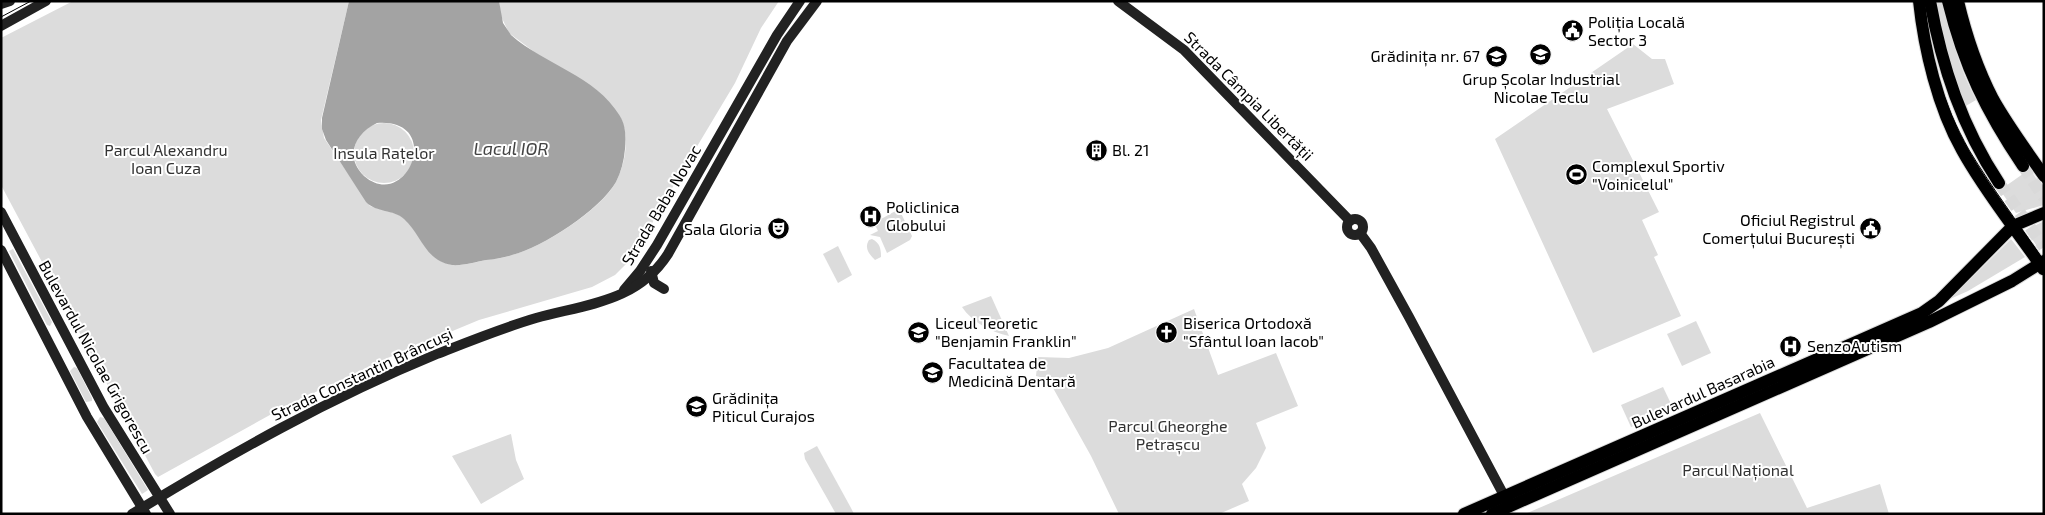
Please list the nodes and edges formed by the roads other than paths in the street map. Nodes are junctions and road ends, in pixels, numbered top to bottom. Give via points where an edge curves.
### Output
1 (10, 1) edge
2 (46, 1) edge
3 (800, 1) edge
4 (817, 1) edge
5 (1118, 1) edge
6 (1919, 1) edge
7 (1930, 1) edge
8 (1948, 1) edge
9 (1958, 1) edge
10 (1, 4) edge
11 (1, 26) edge
12 (2023, 166) tunnel mouth
13 (2044, 176) edge
14 (1999, 182) tunnel mouth
15 (1, 212) edge
16 (2044, 213) edge
17 (2013, 226) junction
18 (662, 236) junction
19 (1, 250) edge
20 (2042, 265) edge
21 (651, 276) junction
22 (664, 289) dead end
23 (620, 294) junction
24 (160, 497) junction
25 (1508, 501) junction
26 (144, 511) edge
27 (132, 514) edge
28 (170, 514) edge
29 (1464, 514) edge
30 (1492, 514) edge

1 - 10 main road
2 - 11 main road
3 - 18 main road, Strada Baba Novac via 776,34
4 - 21 main road, Strada Baba Novac via 787,41 676,240
5 - 25 main road, Strada Câmpia Libertății via 1184,50 1350,221 1362,222 1360,233 1410,316
6 - 17 main road via 1931,66 1952,127 1970,165
7 - 14 main road via 1955,97 1975,143
8 - 12 main road via 1976,88
9 - 13 main road via 1974,56 1991,94
15 - 24 main road, Bulevardul Nicolae Grigorescu via 104,408
16 - 17 main road
17 - 20 main road
17 - 25 main road, Bulevardul Basarabia via 1939,301 1922,313
18 - 21 main road
18 - 23 main road, Strada Baba Novac via 640,271
19 - 26 main road, Bulevardul Nicolae Grigorescu via 87,417
20 - 25 main road, Bulevardul Basarabia via 1929,322
21 - 22 main road via 656,285
21 - 23 main road, Strada Baba Novac
23 - 24 main road, Strada Constantin Brâncuși via 498,331 398,370 283,426
24 - 26 main road, Strada Constantin Brâncuși
24 - 28 main road, Bulevardul Nicolae Grigorescu
25 - 29 main road, Bulevardul Basarabia
25 - 30 main road, Bulevardul Basarabia
26 - 27 main road, Strada Constantin Brâncuși

